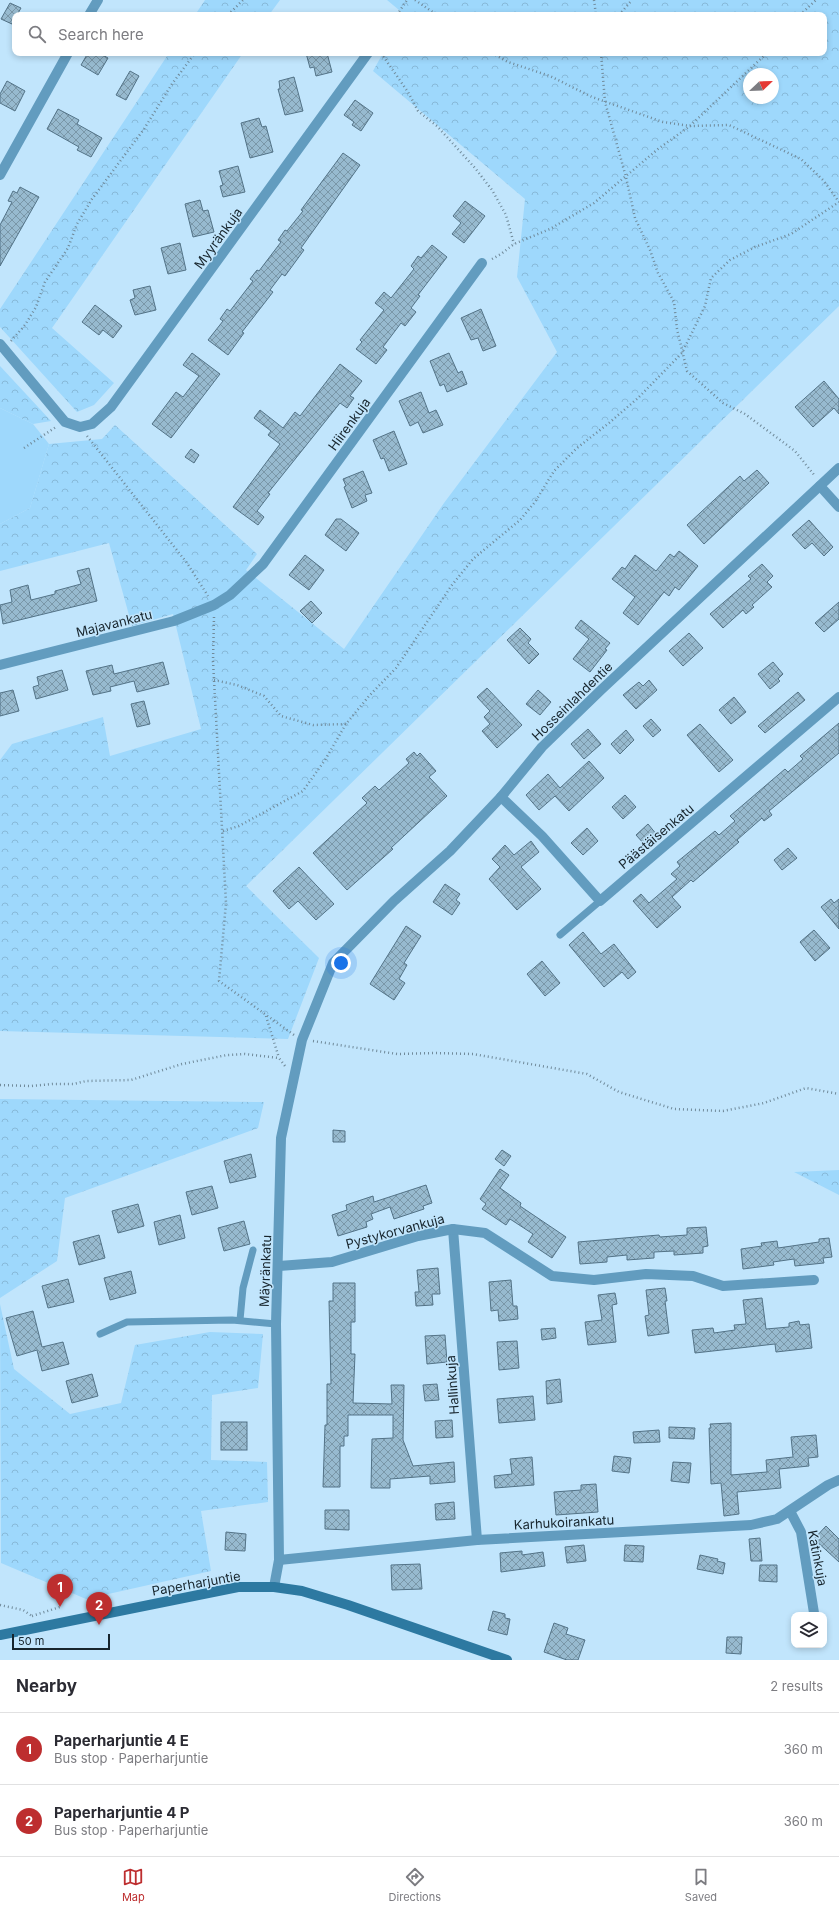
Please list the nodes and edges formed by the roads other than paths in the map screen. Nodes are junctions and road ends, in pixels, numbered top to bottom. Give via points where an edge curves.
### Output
1 (98, 0) edge
2 (91, 12) edge
3 (66, 56) edge
4 (366, 56) edge
5 (0, 174) edge
6 (482, 263) road end
7 (2, 347) edge
8 (839, 468) edge
9 (820, 486) junction
10 (839, 507) edge
11 (230, 595) joint
12 (0, 665) edge
13 (839, 698) edge
14 (501, 797) junction
15 (600, 901) junction
16 (560, 935) dead end
17 (333, 963) joint
18 (453, 1229) junction
19 (253, 1250) dead end
20 (279, 1266) junction
21 (814, 1280) dead end
22 (240, 1320) junction
23 (276, 1324) junction
24 (100, 1334) dead end
25 (839, 1480) edge
26 (790, 1511) junction
27 (477, 1540) junction
28 (279, 1560) junction
29 (274, 1587) junction
30 (814, 1612) dead end
31 (0, 1635) edge
32 (507, 1660) edge

1 - 2 street
3 - 5 street
4 - 7 street, Myyränkuja via 112,407 92,424 80,427 65,422
6 - 11 street, Hiirenkuja via 263,564
8 - 9 street, Hosseinlahdentie
9 - 10 street
9 - 14 street, Hosseinlahdentie via 553,736
11 - 12 street, Majavankatu via 214,605 174,621
13 - 15 street, Päästäisenkatu
14 - 15 street via 542,836
14 - 17 street, Hosseinlahdentie via 450,851 394,901
15 - 16 lane
17 - 20 street, Mäyränkatu via 302,1040 281,1138
18 - 20 street, Pystykorvankuja via 418,1236 332,1262
18 - 21 street, Pystykorvankuja via 485,1233 552,1276 594,1280 646,1274 693,1276 723,1286
18 - 27 street, Hallinkuja
19 - 22 lane via 243,1288
20 - 23 street, Mäyränkatu
22 - 23 lane
22 - 24 lane via 127,1322
23 - 28 street, Mäyränkatu
25 - 26 street, Karhukoirankatu
26 - 27 street, Karhukoirankatu via 777,1519 751,1525
26 - 30 street, Katinkuja via 801,1532
27 - 28 street, Karhukoirankatu
28 - 29 street, Mäyränkatu
29 - 31 street, Paperharjuntie via 238,1587
29 - 32 street, Paperharjuntie via 302,1591 348,1604

